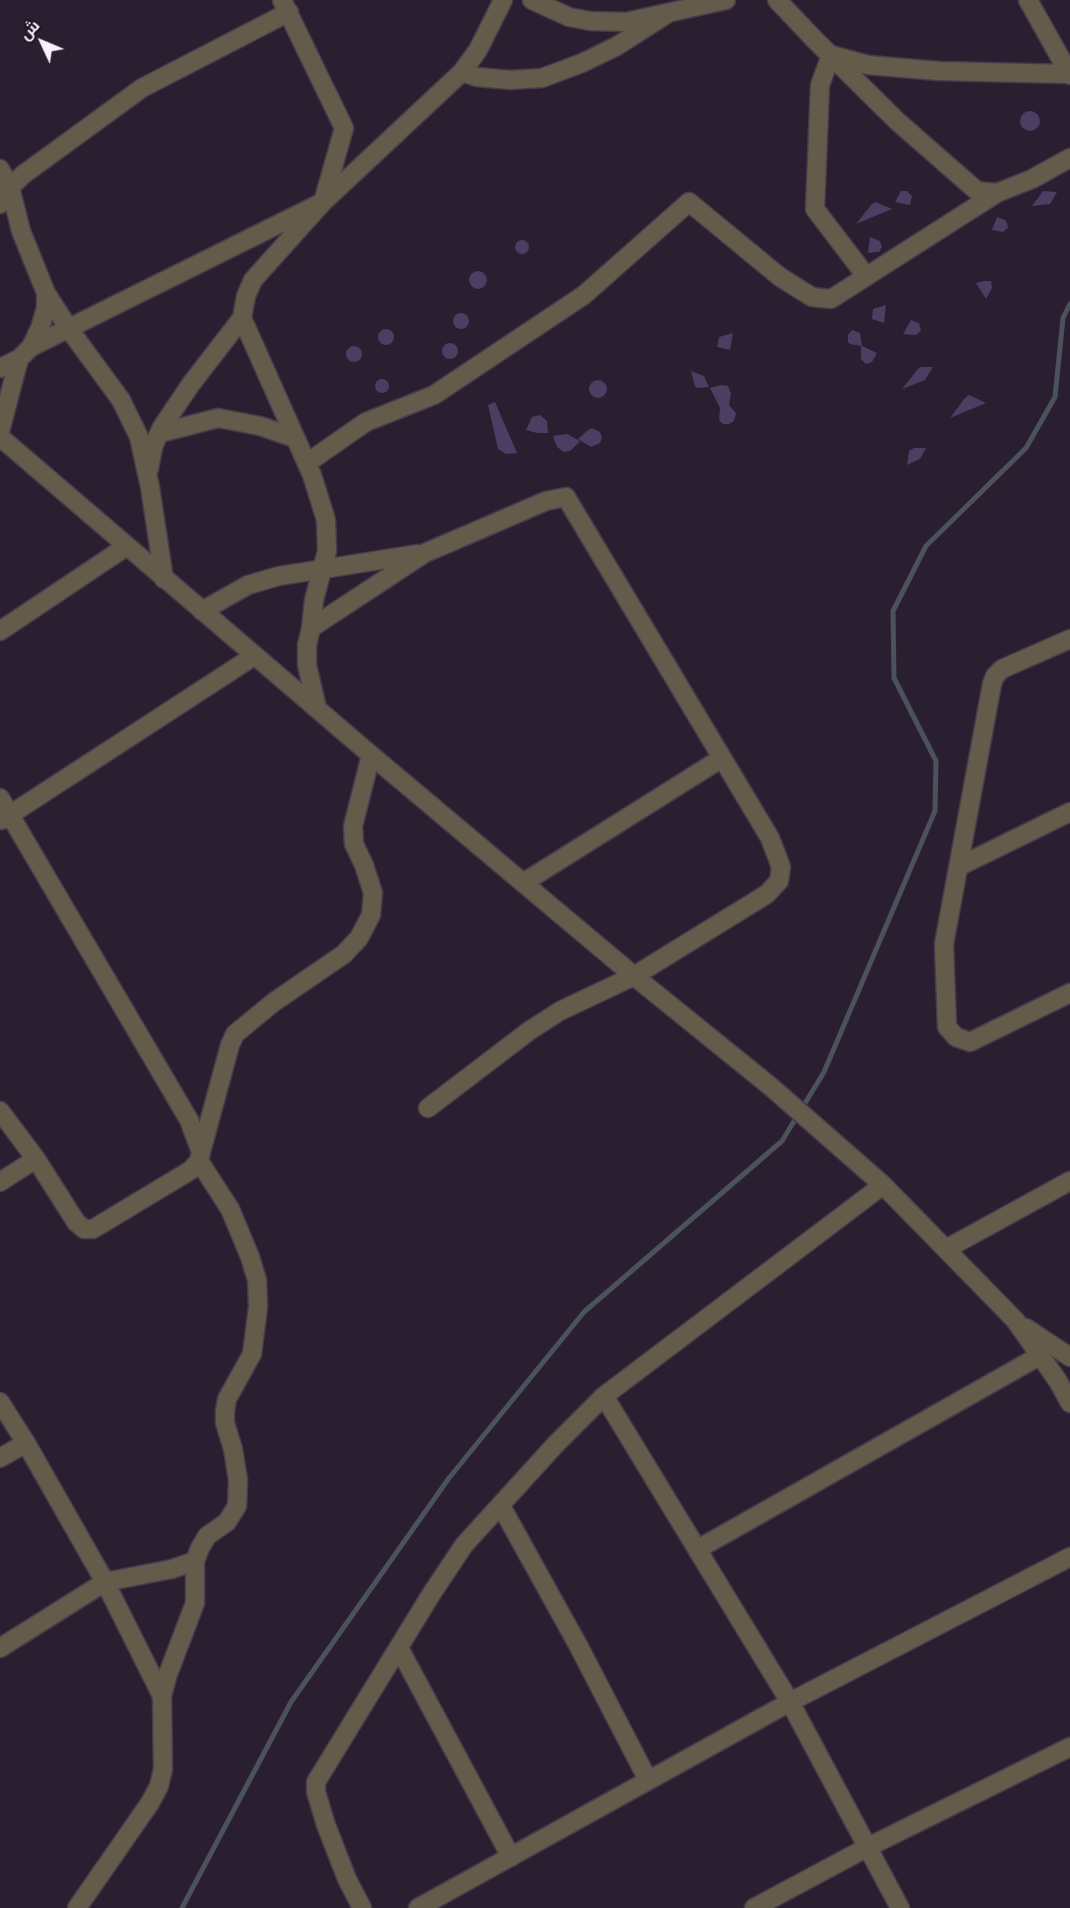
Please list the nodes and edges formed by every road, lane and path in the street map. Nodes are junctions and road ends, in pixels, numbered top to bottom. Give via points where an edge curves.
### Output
1 (503, 0) edge
2 (532, 0) edge
3 (726, 0) edge
4 (777, 0) edge
5 (1028, 0) edge
6 (286, 6) edge
7 (667, 14) junction
8 (831, 55) junction
9 (462, 72) junction
10 (1070, 74) edge
11 (1070, 158) edge
12 (0, 169) edge
13 (10, 187) junction
14 (997, 193) junction
15 (323, 202) junction
16 (0, 204) edge
17 (866, 276) junction
18 (46, 293) junction
19 (242, 318) junction
20 (69, 329) junction
21 (25, 353) junction
22 (0, 368) edge
23 (0, 431) edge
24 (160, 433) junction
25 (0, 437) edge
26 (295, 438) junction
27 (307, 463) junction
28 (148, 477) junction
29 (127, 546) junction
30 (425, 553) junction
31 (321, 570) junction
32 (165, 579) junction
33 (202, 611) junction
34 (311, 628) junction
35 (0, 631) edge
36 (1070, 639) edge
37 (254, 656) junction
38 (317, 708) junction
39 (371, 755) junction
40 (722, 758) junction
41 (0, 798) edge
42 (1070, 812) edge
43 (5, 818) edge
44 (960, 866) junction
45 (523, 883) junction
46 (634, 976) junction
47 (1070, 993) edge
48 (428, 1108) dead end
49 (0, 1111) edge
50 (200, 1157) junction
51 (36, 1159) junction
52 (1070, 1181) edge
53 (0, 1182) edge
54 (883, 1185) junction
55 (946, 1249) junction
56 (1015, 1320) junction
57 (1041, 1355) junction
58 (1070, 1357) edge
59 (604, 1396) junction
60 (0, 1402) edge
61 (1070, 1403) edge
62 (26, 1443) junction
63 (0, 1458) edge
64 (501, 1506) junction
65 (698, 1549) junction
66 (1070, 1557) edge
67 (195, 1561) junction
68 (105, 1582) junction
69 (0, 1648) edge
70 (399, 1648) junction
71 (162, 1696) junction
72 (790, 1702) junction
73 (1070, 1747) edge
74 (648, 1780) junction
75 (866, 1848) junction
76 (511, 1857) junction
77 (77, 1908) edge
78 (362, 1908) edge
79 (418, 1908) edge
80 (754, 1908) edge
81 (900, 1908) edge

1 - 9 street via 478,50
2 - 7 street via 569,17 590,21 626,22
3 - 7 street
4 - 8 street
5 - 10 street
6 - 13 street via 142,88
6 - 15 street via 344,129
7 - 9 street via 617,46 542,78 510,80
8 - 10 street via 868,65 939,71
8 - 14 street via 897,121 977,191
8 - 17 street via 820,85 815,209
9 - 15 street
11 - 14 street via 1032,180
12 - 13 street
13 - 16 street
13 - 18 street via 21,231
14 - 17 street
15 - 19 street via 253,280
15 - 20 street
17 - 27 street via 831,299 812,297 780,277 689,202 584,295 434,395 366,422
18 - 20 street
18 - 21 street via 40,328
19 - 24 street via 191,384
19 - 26 street
20 - 21 street
20 - 28 street via 121,400 139,436
21 - 22 street
21 - 23 street
24 - 26 street via 218,418
24 - 28 street via 153,447
25 - 29 street
26 - 27 street
27 - 31 street via 326,520 327,551
28 - 32 street
29 - 32 street
29 - 35 street
30 - 31 street
30 - 34 street
30 - 40 street via 546,501 566,497
31 - 33 street via 248,585
31 - 34 street
32 - 33 street
33 - 37 street
34 - 38 street via 307,665
36 - 44 street via 1002,669 995,676
37 - 38 street
37 - 43 street
38 - 39 street
39 - 45 street
39 - 50 street via 353,826 354,844 373,893 371,915 359,938 344,954 274,1002 236,1034
40 - 45 street
40 - 46 street via 770,838 782,867 779,881 767,894
41 - 43 street
42 - 44 street
43 - 50 street via 189,1120
44 - 47 street via 944,944 947,1027 956,1037 970,1042
45 - 46 street
46 - 48 street via 528,1030
46 - 54 street via 770,1086
49 - 51 street
50 - 51 street via 191,1170 93,1229 76,1222
50 - 67 street via 230,1209 250,1257 257,1280 258,1307 252,1354 225,1411 238,1480 237,1506 227,1522 207,1536
51 - 53 street
52 - 55 street
54 - 55 street
54 - 59 street
55 - 56 street
56 - 57 street
56 - 58 street
57 - 61 street
57 - 65 street
59 - 64 street
59 - 65 street
60 - 62 street
62 - 63 street
62 - 68 street
64 - 70 street via 464,1545
64 - 74 street
65 - 72 street
66 - 72 street
67 - 68 street
67 - 71 street via 195,1603
68 - 69 street
68 - 71 street
70 - 76 street
70 - 78 street via 316,1782 326,1825
71 - 77 street via 163,1769 159,1786
72 - 74 street
72 - 75 street
73 - 75 street
74 - 76 street
75 - 80 street
75 - 81 street
76 - 79 street

